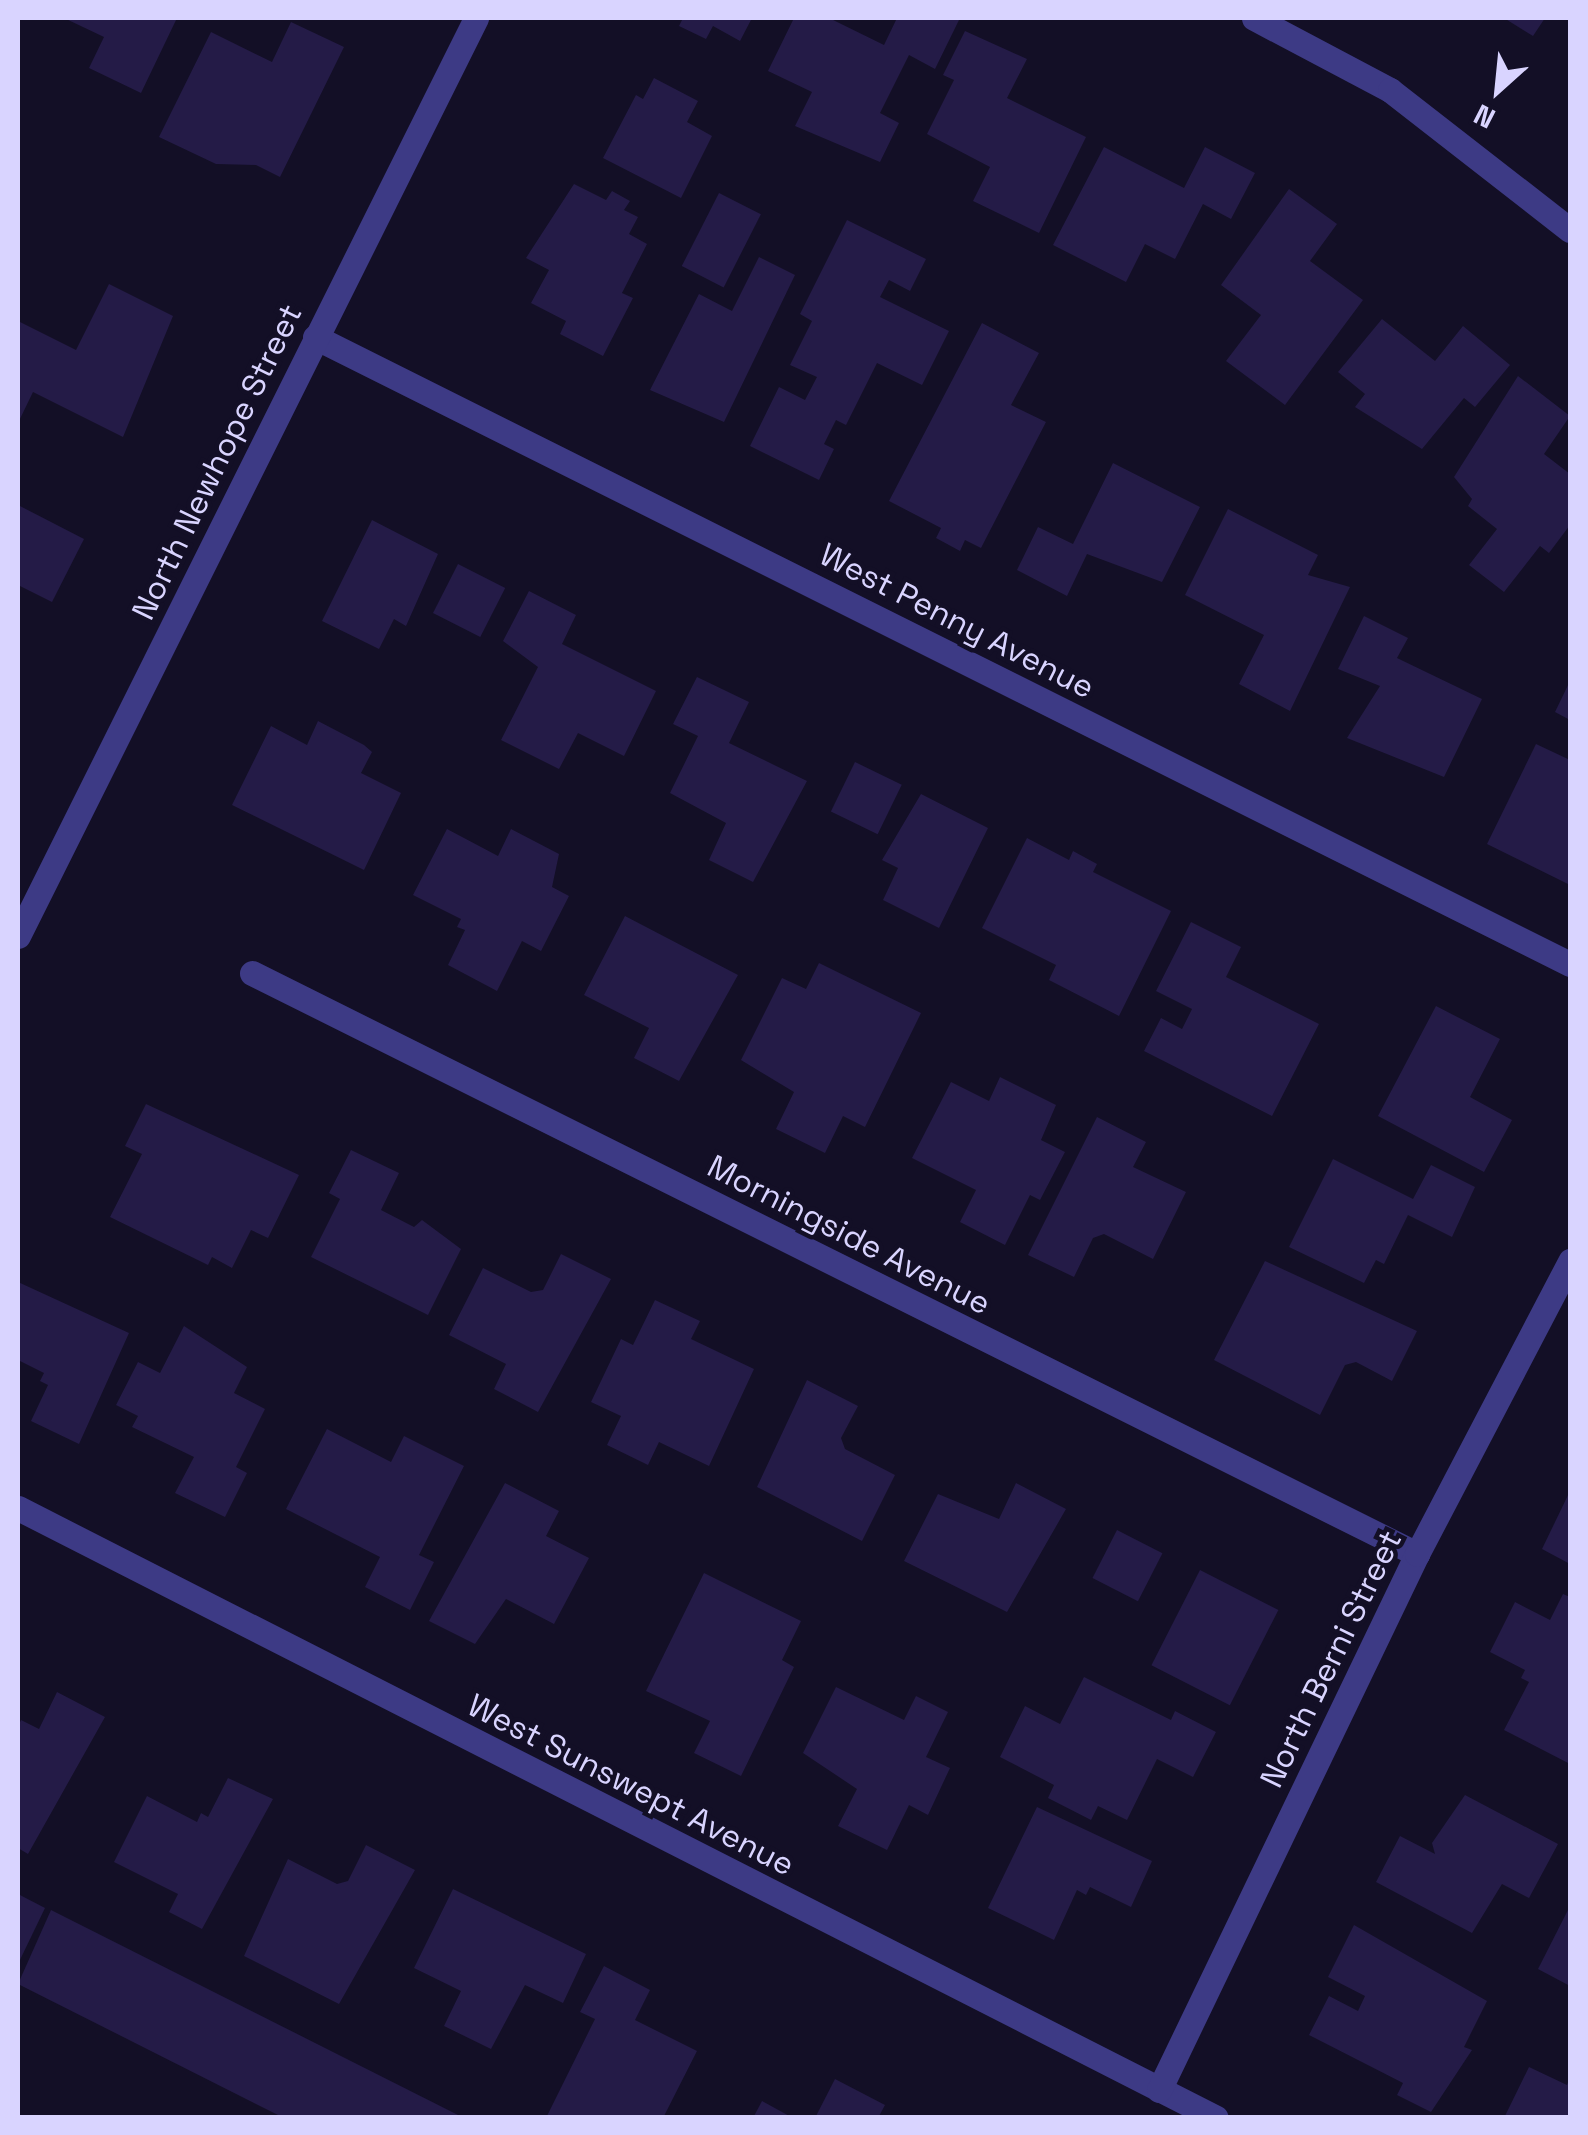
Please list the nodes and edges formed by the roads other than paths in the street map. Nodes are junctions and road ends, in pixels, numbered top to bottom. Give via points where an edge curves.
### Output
1 (476, 18) edge
2 (1254, 18) edge
3 (1570, 230) edge
4 (316, 337) junction
5 (18, 936) edge
6 (1570, 964) edge
7 (252, 973) dead end
8 (1570, 1261) edge
9 (18, 1508) edge
10 (1417, 1554) junction
11 (1159, 2090) junction
12 (1216, 2118) edge

1 - 4 street, North Newhope Street
2 - 3 street via 1390,90
4 - 5 street, North Newhope Street
4 - 6 street, West Penny Avenue
7 - 10 street, Morningside Avenue
8 - 10 street, North Berni Street
9 - 11 street, West Sunswept Avenue
10 - 11 street, North Berni Street
11 - 12 street, West Sunswept Avenue

